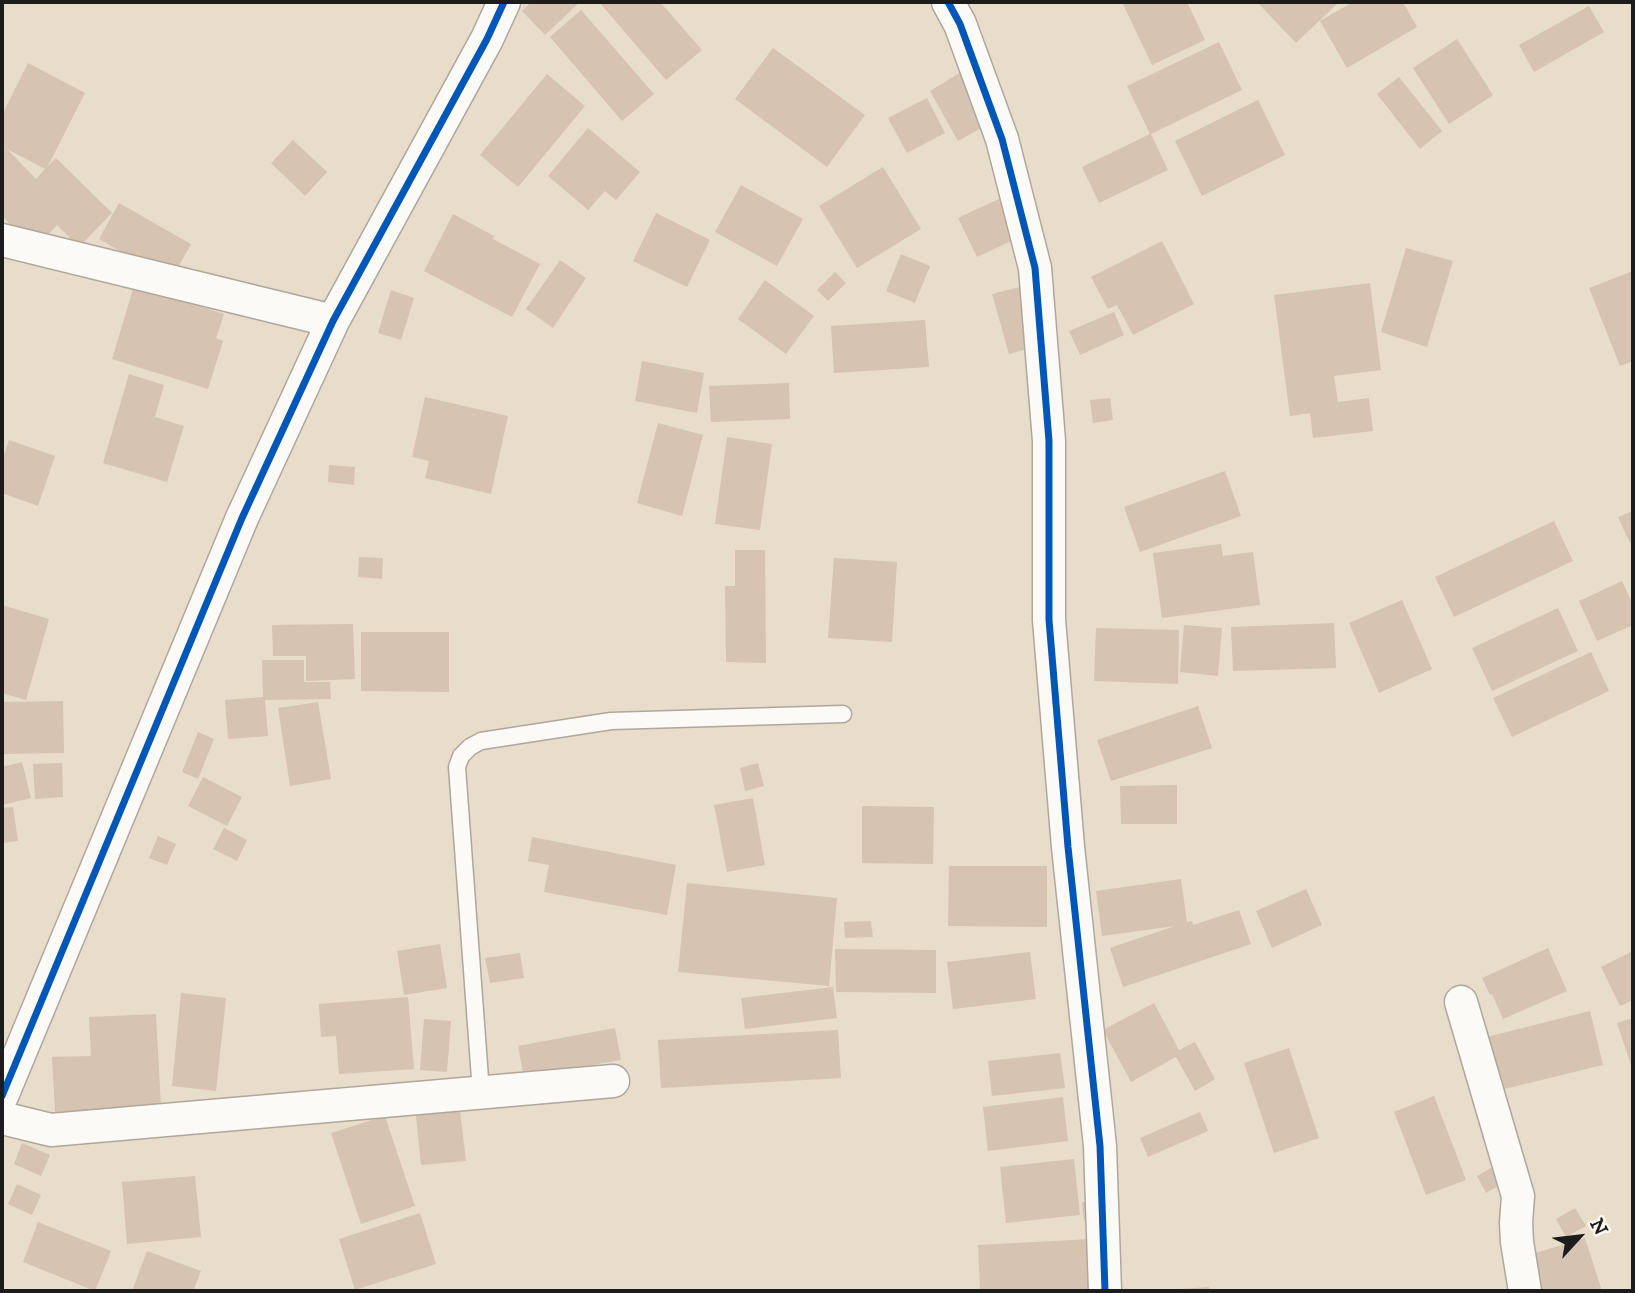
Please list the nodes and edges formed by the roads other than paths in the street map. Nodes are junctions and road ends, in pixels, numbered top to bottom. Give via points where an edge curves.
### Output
1 (503, 2) edge
2 (948, 2) edge
3 (2, 240) edge
4 (333, 321) junction
5 (843, 714) dead end
6 (1461, 1002) dead end
7 (9, 1048) edge
8 (613, 1081) dead end
9 (481, 1092) junction
10 (2, 1096) edge
11 (2, 1118) edge
12 (1105, 1291) edge
13 (1525, 1291) edge

1 - 4 street
2 - 12 street via 1002,139 1035,268 1049,441 1049,620 1100,1146
3 - 4 street
4 - 7 street
5 - 9 lane via 611,721 481,741 461,756 457,767
6 - 13 street via 1518,1196 1517,1232
7 - 10 street
8 - 9 street
9 - 11 street via 51,1130

